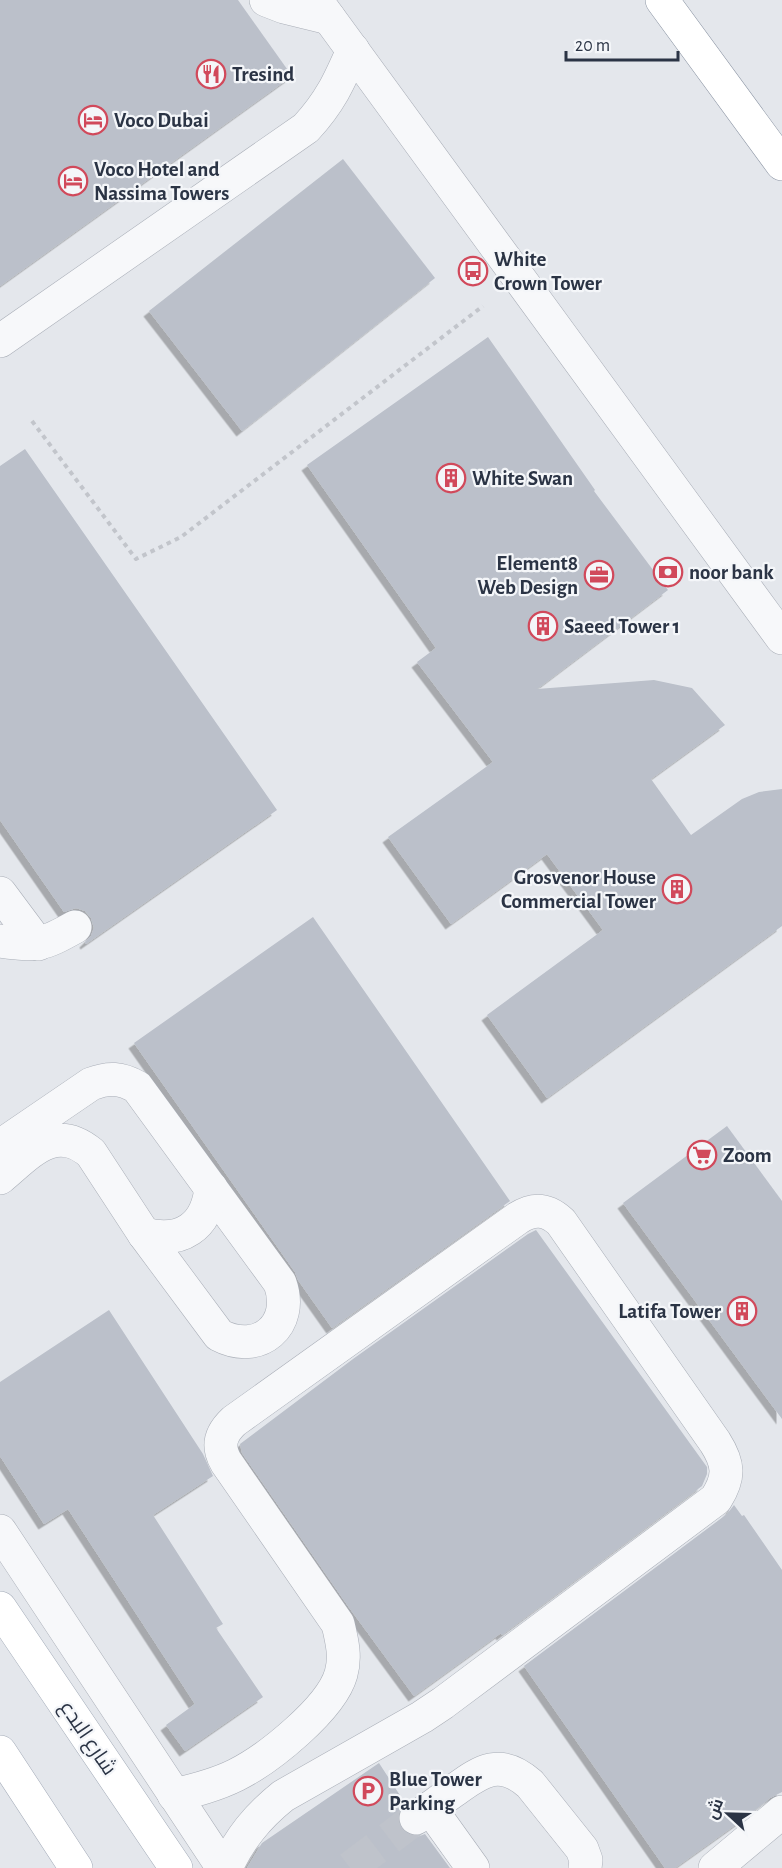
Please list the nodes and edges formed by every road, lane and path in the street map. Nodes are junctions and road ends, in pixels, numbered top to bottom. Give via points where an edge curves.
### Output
1 (266, 0) edge
2 (662, 0) edge
3 (323, 9) edge
4 (353, 50) junction
5 (782, 164) edge
6 (483, 306) dead end
7 (0, 341) edge
8 (32, 421) dead end
9 (782, 638) edge
10 (0, 893) edge
11 (75, 927) dead end
12 (0, 941) edge
13 (38, 944) junction
14 (22, 1141) edge
15 (0, 1178) edge
16 (212, 1188) junction
17 (144, 1234) junction
18 (0, 1531) edge
19 (0, 1608) edge
20 (0, 1752) edge
21 (174, 1795) junction
22 (782, 1812) edge
23 (76, 1868) edge
24 (176, 1868) edge
25 (225, 1868) edge
26 (473, 1868) edge
27 (585, 1868) edge
28 (715, 1868) edge

1 - 3 street via 284,7
2 - 5 main road
3 - 4 street
4 - 7 street via 334,92 306,128
4 - 9 street
6 - 8 path via 181,537 136,559
10 - 13 street
11 - 13 street
12 - 13 street
14 - 15 street
14 - 16 street via 91,1084 109,1079 126,1081 137,1087
14 - 17 street via 57,1139 81,1145 91,1153
16 - 17 street via 205,1215 196,1225 171,1237
16 - 17 street via 284,1294 281,1319 265,1337 242,1343 219,1335
18 - 21 street
19 - 24 main road, شارع البدع
20 - 23 main road
21 - 25 street
21 - 25 street via 218,1783 258,1762 315,1716 332,1697 342,1673 344,1648 338,1624 220,1452 225,1429 518,1218 536,1210 554,1216 720,1448 727,1470 724,1486 716,1499 443,1703 283,1796 248,1829
22 - 28 street
26 - 27 street via 423,1813 480,1772 493,1769 520,1775 530,1784 582,1849

